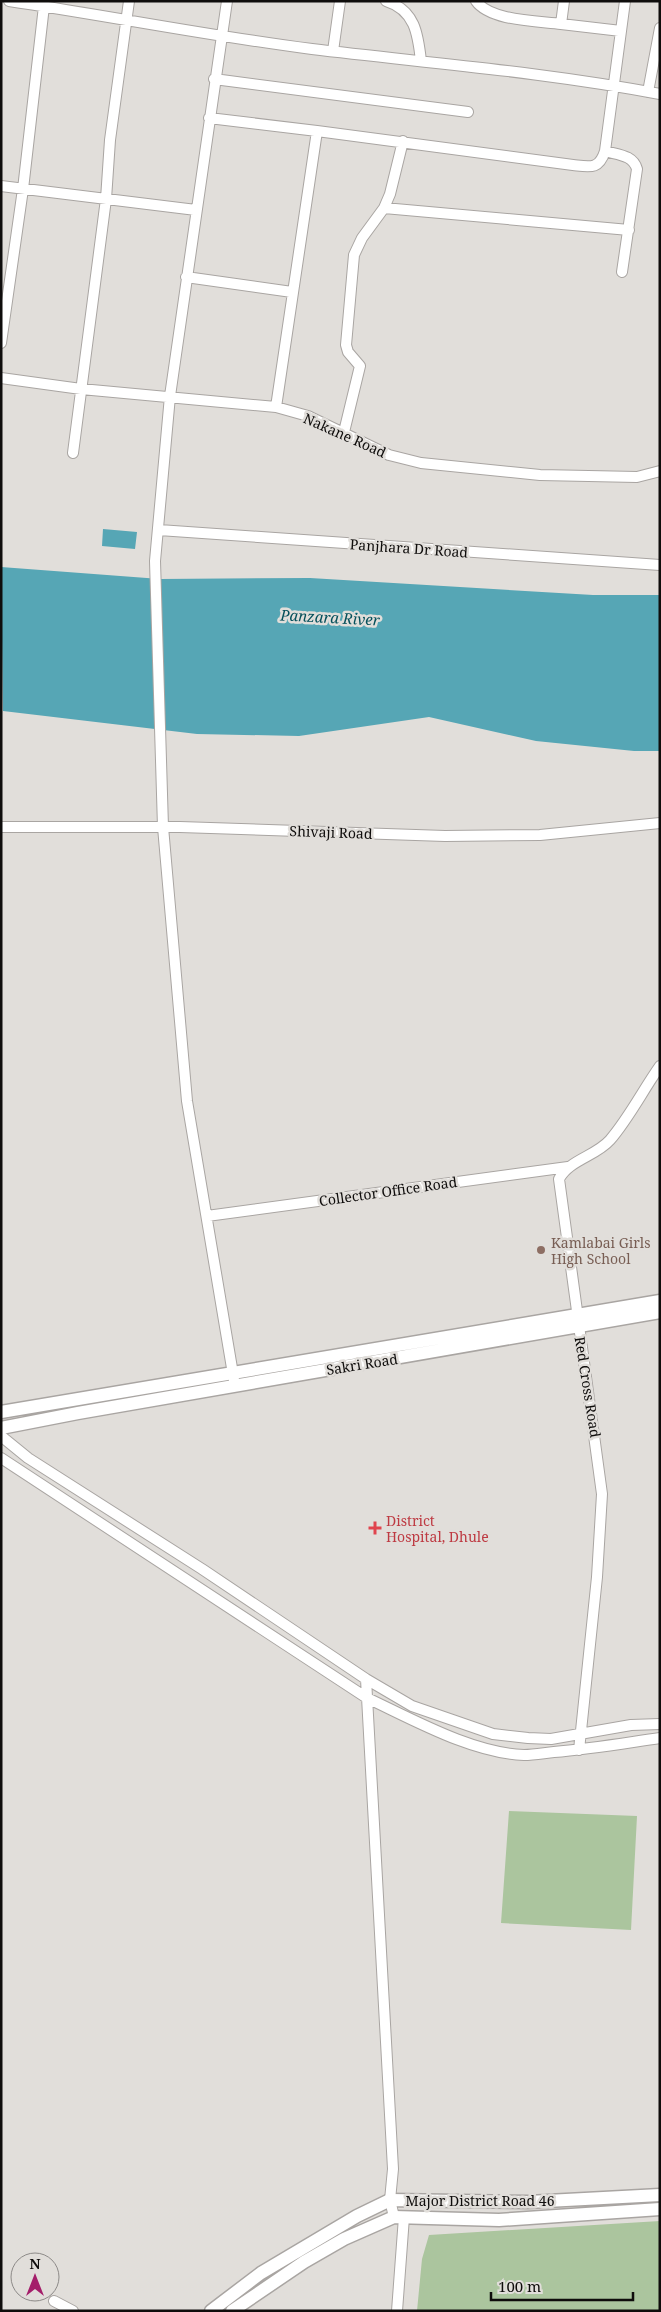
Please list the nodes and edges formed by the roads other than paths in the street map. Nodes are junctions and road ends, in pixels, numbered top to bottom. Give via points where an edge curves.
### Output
1 (10, 1) edge
2 (129, 1) edge
3 (227, 1) edge
4 (340, 1) edge
5 (386, 1) edge
6 (476, 1) edge
7 (564, 1) edge
8 (625, 1) edge
9 (49, 5) edge
10 (126, 20) junction
11 (561, 24) junction
12 (621, 31) junction
13 (659, 34) edge
14 (220, 37) junction
15 (333, 51) junction
16 (421, 61) junction
17 (214, 80) junction
18 (613, 85) junction
19 (648, 92) junction
20 (660, 94) edge
21 (468, 112) dead end
22 (209, 118) junction
23 (317, 131) junction
24 (403, 140) junction
25 (605, 151) junction
26 (1, 186) edge
27 (23, 189) junction
28 (106, 199) junction
29 (384, 208) junction
30 (196, 210) junction
31 (629, 230) junction
32 (622, 272) dead end
33 (186, 278) junction
34 (292, 292) junction
35 (1, 343) edge
36 (1, 378) edge
37 (81, 389) junction
38 (170, 396) junction
39 (276, 407) junction
40 (344, 432) junction
41 (74, 453) dead end
42 (660, 471) edge
43 (159, 530) junction
44 (660, 565) edge
45 (660, 823) edge
46 (1, 827) edge
47 (163, 827) junction
48 (659, 1067) edge
49 (569, 1167) junction
50 (207, 1216) junction
51 (660, 1301) edge
52 (660, 1312) edge
53 (578, 1321) junction
54 (232, 1372) junction
55 (235, 1386) junction
56 (1, 1412) edge
57 (1, 1428) edge
58 (1, 1436) edge
59 (1, 1458) edge
60 (244, 1598) junction
61 (235, 1611) junction
62 (366, 1679) junction
63 (368, 1698) junction
64 (660, 1724) edge
65 (580, 1735) junction
66 (660, 1738) edge
67 (579, 1750) junction
68 (660, 2195) edge
69 (390, 2200) junction
70 (660, 2208) edge
71 (399, 2217) junction
72 (56, 2302) edge
73 (74, 2311) edge
74 (212, 2311) edge
75 (232, 2311) edge
76 (397, 2311) edge

1 - 9 street
2 - 10 street
3 - 14 street
4 - 15 street
5 - 16 street via 403,9 412,19
6 - 11 street via 496,15
7 - 11 street
8 - 12 street
9 - 10 street
9 - 27 street
10 - 14 street
10 - 28 street via 110,140
11 - 12 street
12 - 18 street
13 - 19 street
14 - 15 street
14 - 17 street
15 - 16 street
16 - 18 street
17 - 21 street
17 - 22 street
18 - 19 street
18 - 25 street
19 - 20 street
22 - 23 street
22 - 30 street
23 - 24 street
23 - 34 street
24 - 25 street via 584,166 598,164
24 - 29 street
25 - 31 street via 630,158 638,169
26 - 27 street
27 - 28 street
27 - 35 street
28 - 30 street
28 - 37 street
29 - 31 street
29 - 40 street via 354,255 346,345 360,366
30 - 33 street
31 - 32 street
33 - 34 street
33 - 38 street
34 - 39 street
36 - 37 street, Nakane Road
37 - 38 street, Nakane Road
37 - 41 street
38 - 39 street, Nakane Road
38 - 43 street
39 - 40 street, Nakane Road via 308,416
40 - 42 street, Nakane Road via 389,455 421,463 540,475 637,477
43 - 44 street, Panjhara Dr Road
43 - 47 street via 155,560
45 - 47 street, Shivaji Road via 540,835 454,836
46 - 47 street, Shivaji Road
47 - 50 street via 187,1101
48 - 49 street via 610,1140
49 - 50 street, Collector Office Road
49 - 53 street, Red Cross Road via 562,1172 559,1183
50 - 54 street
51 - 53 main road
52 - 53 main road, Sakri Road
53 - 54 main road
53 - 55 main road, Sakri Road
53 - 65 street, Red Cross Road via 602,1494 597,1577
54 - 55 street
54 - 56 main road
55 - 57 main road, Sakri Road
58 - 60 street via 28,1458
59 - 61 street
60 - 61 street
60 - 62 street
61 - 63 street
62 - 63 street
62 - 65 street via 412,1706 494,1734 551,1739
63 - 67 street via 425,1726 498,1751 524,1755
63 - 69 street via 393,2169
64 - 65 street via 631,1725
65 - 67 street, Red Cross Road
66 - 67 street
68 - 69 main road, Major District Road 46 via 528,2202
69 - 71 street
69 - 74 main road, Major District Road 46 via 357,2216 262,2274
70 - 71 main road, Major District Road 46 via 499,2220
71 - 75 main road, Major District Road 46 via 344,2239
71 - 76 street
72 - 73 street

